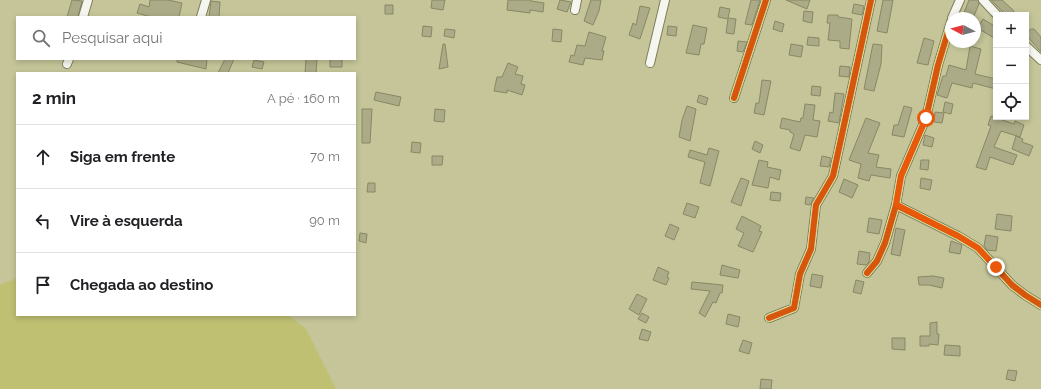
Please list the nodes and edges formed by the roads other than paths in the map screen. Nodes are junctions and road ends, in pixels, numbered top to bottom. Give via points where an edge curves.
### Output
1 (88, 0) edge
2 (206, 0) edge
3 (577, 0) edge
4 (665, 0) edge
5 (766, 0) edge
6 (871, 0) edge
7 (960, 0) edge
8 (983, 0) edge
9 (575, 10) dead end
10 (955, 12) edge
11 (994, 12) edge
12 (83, 16) edge
13 (201, 16) edge
14 (945, 42) edge
15 (1028, 48) edge
16 (1041, 60) edge
17 (650, 63) dead end
18 (734, 98) dead end
19 (896, 204) junction
20 (867, 273) dead end
21 (1041, 305) edge
22 (769, 318) dead end

1 - 12 street
2 - 13 street
3 - 9 street
4 - 17 street
5 - 18 street
6 - 22 street via 832,176 816,205 811,249 800,274 794,308
7 - 10 street
8 - 11 street
14 - 19 street via 926,118 901,176
15 - 16 street
19 - 20 street via 885,243 877,261
19 - 21 street via 978,248 1012,285

